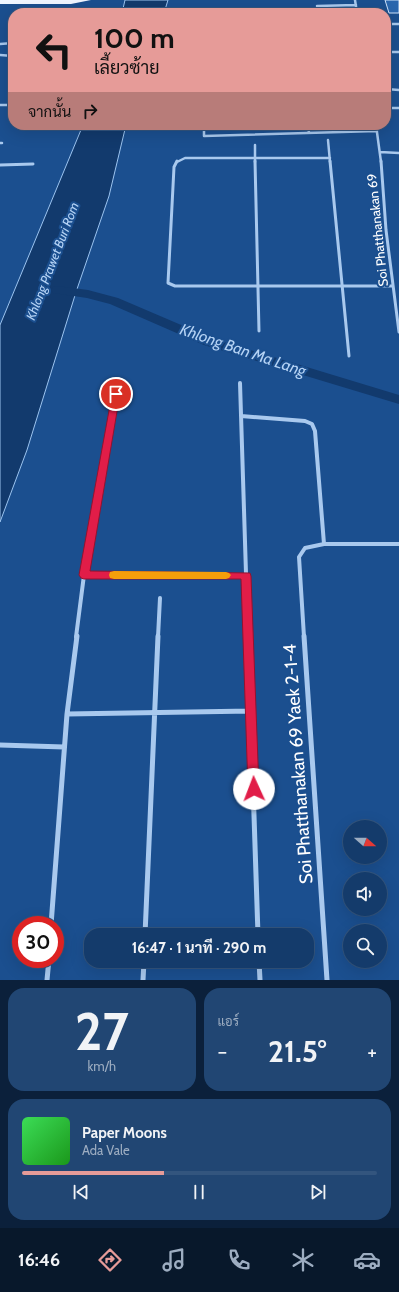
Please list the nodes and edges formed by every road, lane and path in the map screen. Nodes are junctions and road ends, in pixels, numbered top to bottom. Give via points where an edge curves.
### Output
1 (80, 0) edge
2 (88, 0) edge
3 (355, 0) edge
4 (0, 2) edge
5 (71, 2) junction
6 (356, 5) junction
7 (317, 6) dead end
8 (356, 8) edge
9 (203, 130) edge
10 (309, 130) edge
11 (376, 131) joint
12 (309, 133) junction
13 (328, 140) dead end
14 (254, 145) dead end
15 (380, 152) junction
16 (399, 153) edge
17 (330, 158) junction
18 (255, 159) junction
19 (33, 164) dead end
20 (0, 165) edge
21 (257, 285) junction
22 (341, 286) junction
23 (393, 286) junction
24 (394, 297) junction
25 (399, 297) edge
26 (259, 331) dead end
27 (399, 332) edge
28 (349, 356) dead end
29 (118, 379) dead end
30 (240, 383) dead end
31 (241, 416) junction
32 (324, 544) junction
33 (399, 544) edge
34 (84, 575) junction
35 (246, 576) junction
36 (160, 598) dead end
37 (251, 711) junction
38 (155, 713) junction
39 (67, 714) junction
40 (0, 745) edge
41 (64, 747) junction
42 (52, 916) edge
43 (145, 928) edge
44 (258, 928) edge
45 (48, 968) edge
46 (144, 968) edge
47 (259, 968) edge
48 (47, 980) edge
49 (143, 980) edge
50 (260, 980) edge
51 (327, 980) edge

1 - 5 main road
2 - 5 main road
3 - 6 street
4 - 5 main road
6 - 7 street
6 - 8 street
9 - 12 street via 204,136
10 - 12 street
11 - 12 street
11 - 15 street, Soi Phatthanakan 69
13 - 17 street
14 - 18 street
15 - 16 street
15 - 23 street, Soi Phatthanakan 69
17 - 18 street
17 - 22 street
18 - 21 street
18 - 21 street via 185,158 177,161 174,167 168,283 175,286
19 - 20 street
21 - 22 street
21 - 26 street
22 - 23 street
22 - 28 street
23 - 24 street, Soi Phatthanakan 69
24 - 25 street
24 - 27 street, Soi Phatthanakan 69
29 - 34 street
30 - 31 street
31 - 32 street via 305,421 312,424 315,431
31 - 35 street
32 - 33 street
32 - 51 street, Soi Phatthanakan 69 Yaek 2-1-4 via 305,548 299,557
34 - 35 street
34 - 39 street
35 - 37 street
36 - 38 street
37 - 38 street
37 - 44 street
38 - 39 street
38 - 43 street
39 - 41 street
40 - 41 street
41 - 42 street
45 - 48 street
46 - 49 street
47 - 50 street

